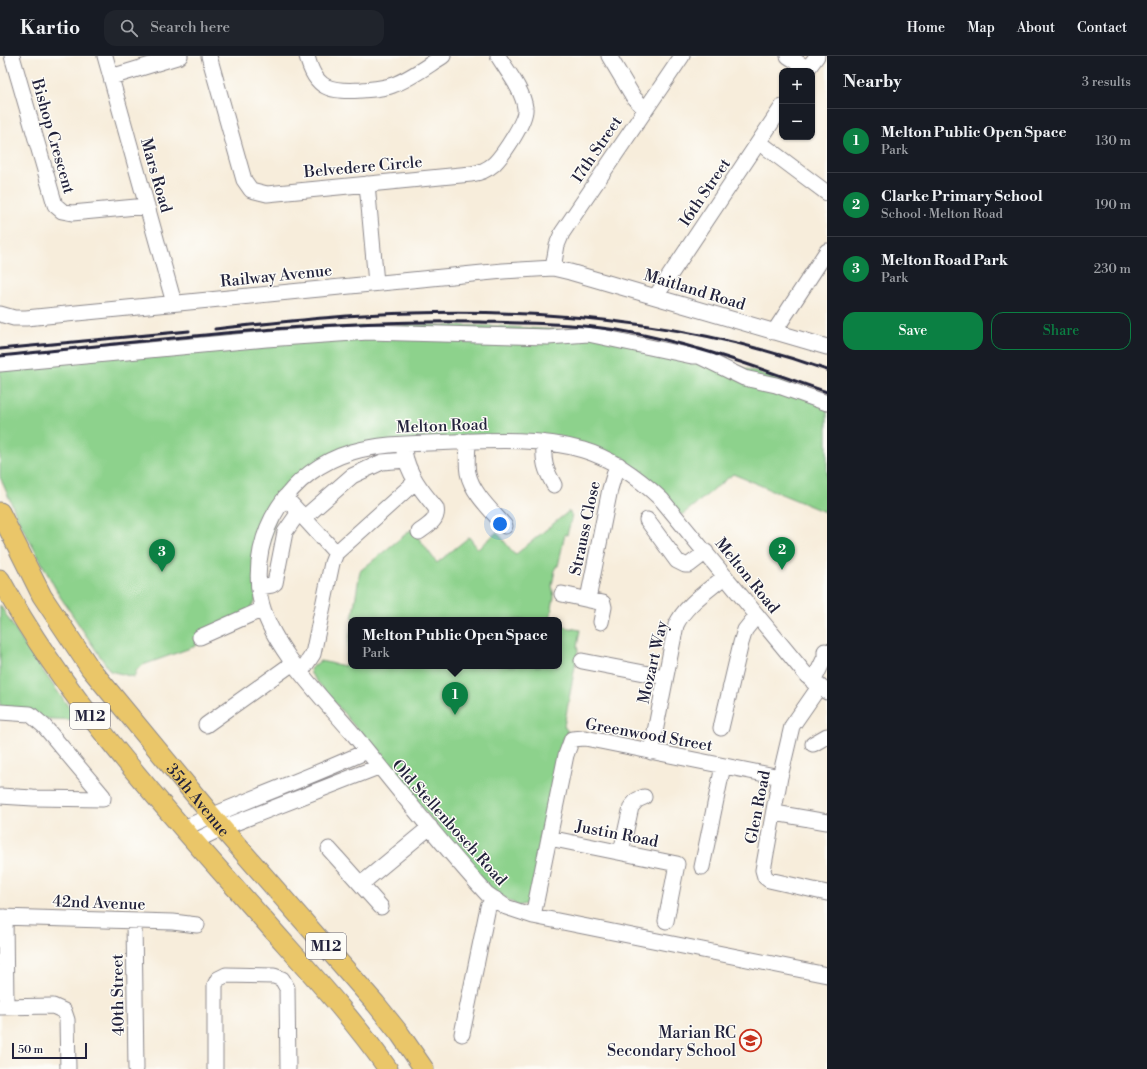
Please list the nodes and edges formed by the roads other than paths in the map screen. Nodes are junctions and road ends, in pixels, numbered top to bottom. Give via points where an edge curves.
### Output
1 (12, 56) edge
2 (105, 56) edge
3 (180, 56) edge
4 (209, 56) edge
5 (307, 56) edge
6 (444, 56) edge
7 (498, 56) edge
8 (609, 56) edge
9 (682, 56) edge
10 (788, 56) edge
11 (816, 56) edge
12 (804, 68) edge
13 (808, 68) edge
14 (111, 77) junction
15 (645, 110) junction
16 (779, 112) edge
17 (759, 142) junction
18 (367, 184) junction
19 (827, 193) edge
20 (148, 206) junction
21 (827, 251) edge
22 (553, 268) junction
23 (376, 284) junction
24 (656, 296) junction
25 (174, 303) junction
26 (1, 315) edge
27 (774, 332) junction
28 (827, 347) edge
29 (0, 364) edge
30 (827, 403) edge
31 (468, 441) junction
32 (403, 444) junction
33 (544, 444) junction
34 (406, 460) junction
35 (618, 465) junction
36 (415, 482) junction
37 (554, 485) dead end
38 (285, 497) junction
39 (0, 512) edge
40 (302, 514) junction
41 (647, 520) dead end
42 (505, 526) dead end
43 (419, 532) dead end
44 (706, 552) junction
45 (336, 553) junction
46 (725, 576) junction
47 (0, 579) edge
48 (259, 587) junction
49 (562, 594) dead end
50 (588, 599) junction
51 (263, 609) junction
52 (757, 615) junction
53 (601, 622) dead end
54 (200, 638) dead end
55 (825, 651) dead end
56 (582, 661) dead end
57 (297, 667) junction
58 (665, 677) junction
59 (820, 687) edge
60 (0, 712) edge
61 (206, 725) dead end
62 (721, 728) dead end
63 (827, 736) edge
64 (813, 744) dead end
65 (367, 751) junction
66 (651, 752) junction
67 (723, 766) junction
68 (378, 767) junction
69 (780, 777) junction
70 (0, 796) edge
71 (644, 797) dead end
72 (774, 813) junction
73 (218, 821) junction
74 (827, 822) edge
75 (430, 827) junction
76 (190, 835) junction
77 (549, 838) junction
78 (329, 849) dead end
79 (621, 852) junction
80 (702, 867) dead end
81 (361, 884) junction
82 (827, 893) edge
83 (495, 899) junction
84 (381, 907) dead end
85 (533, 916) junction
86 (2, 917) edge
87 (134, 921) junction
88 (666, 921) dead end
89 (197, 925) dead end
90 (827, 975) edge
91 (3, 1007) edge
92 (462, 1034) dead end
93 (68, 1069) edge
94 (136, 1069) edge
95 (215, 1069) edge
96 (288, 1069) edge
97 (388, 1069) edge
98 (424, 1069) edge

1 - 20 street, Bishop Crescent via 55,205 62,211 72,213
2 - 14 street, Mars Road
3 - 14 street
4 - 18 street, Belvedere Circle via 244,180 251,190 267,194
5 - 6 street via 312,72 320,82 333,90 344,91 393,85
7 - 18 street, Belvedere Circle via 521,96 526,110 519,127 494,164 483,171 471,174
8 - 15 street via 634,98
9 - 15 street, 17th Street
10 - 12 street
11 - 13 street
14 - 20 street, Mars Road
15 - 22 street, 17th Street via 562,233
16 - 17 street, 16th Street
17 - 19 street
17 - 24 street, 16th Street
18 - 23 street
20 - 25 street, Mars Road
21 - 27 street
22 - 23 street, Railway Avenue
22 - 24 street, Maitland Road
23 - 25 street, Railway Avenue
24 - 27 street, Maitland Road
25 - 26 street, Railway Avenue via 20,318
27 - 28 street, Maitland Road
29 - 30 street via 368,332 548,337 588,334 699,356 744,378 776,385
31 - 32 street, Melton Road
31 - 33 street, Melton Road via 510,440
31 - 42 street via 467,471 470,479 474,488
32 - 34 street
32 - 38 street, Melton Road via 362,449 332,459 306,476
33 - 35 street, Melton Road via 584,450
33 - 37 street via 543,461
34 - 36 street
34 - 40 street via 382,462 352,476
35 - 44 street, Melton Road via 644,483 662,500
35 - 50 street, Strauss Close via 610,489
36 - 43 street via 437,512 434,520
36 - 45 street
38 - 40 street
38 - 48 street, Melton Road via 273,516 264,538 259,562
39 - 73 main road, 35th Avenue / M12 via 42,596 86,662
40 - 45 street
40 - 48 street via 285,532 275,583
41 - 44 street via 682,564 689,565
44 - 46 street, Melton Road
45 - 57 street via 313,654
46 - 52 street, Melton Road
46 - 58 street, Mozart Way via 681,615 673,635
47 - 76 main road, 35th Avenue / M12 via 37,644 74,695
48 - 51 street, Melton Road
49 - 50 street, Strauss Close
50 - 53 street, Strauss Close via 604,606
51 - 54 street
51 - 57 street, Melton Road via 272,631
52 - 59 street, Melton Road
52 - 62 street via 745,630
55 - 59 street, Glen Road
56 - 58 street
57 - 61 street
57 - 65 street, Melton Road
58 - 66 street, Mozart Way
59 - 69 street, Glen Road via 792,726
60 - 70 street via 30,714 44,726 103,799
63 - 64 street
65 - 68 street, Melton Road
65 - 73 street, Old Stellenbosch Road
66 - 67 street, Greenwood Street
66 - 77 street, Greenwood Street via 585,738 572,739
67 - 69 street, Greenwood Street
67 - 80 street
68 - 73 street, Old Stellenbosch Road
68 - 75 street, Old Stellenbosch Road
69 - 72 street, Glen Road
71 - 79 street via 631,807
72 - 74 street
72 - 82 street, Glen Road via 763,870 765,877 776,883
73 - 76 street, Old Stellenbosch Road
73 - 98 main road, 35th Avenue / M12 via 376,1004
75 - 81 street
75 - 83 street, Old Stellenbosch Road via 472,877
76 - 97 main road, 35th Avenue / M12 via 330,995
77 - 79 street, Justin Road
77 - 85 street, Greenwood Street
78 - 81 street
79 - 88 street, Justin Road via 677,864
81 - 84 street
83 - 85 street, Old Stellenbosch Road via 506,907
83 - 92 street via 488,907
85 - 90 street, Old Stellenbosch Road
86 - 87 street, 42nd Avenue
86 - 91 street
87 - 89 street, 42nd Avenue
87 - 94 street, 40th Street
91 - 93 street via 53,1006 64,1011 68,1020
95 - 96 street via 214,985 221,977 274,976 284,982 287,988

